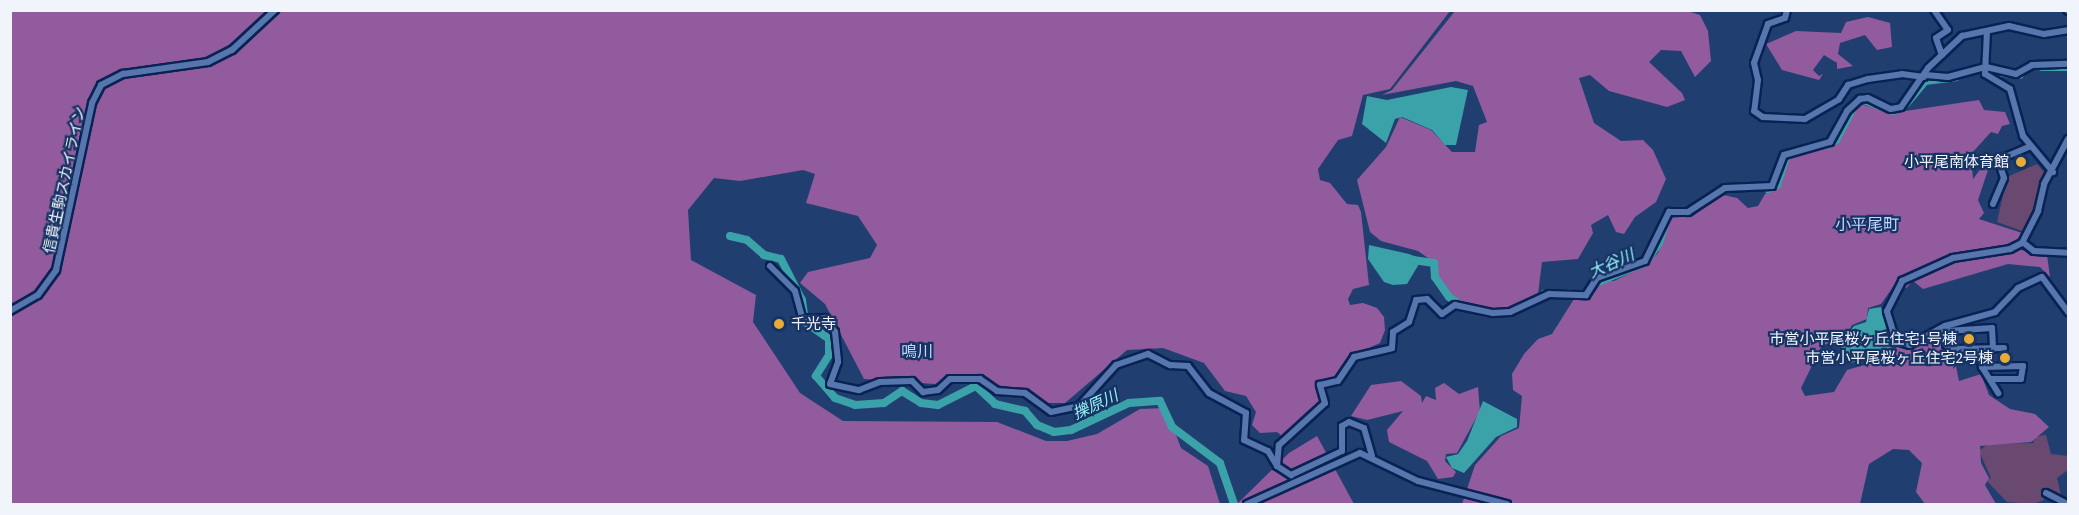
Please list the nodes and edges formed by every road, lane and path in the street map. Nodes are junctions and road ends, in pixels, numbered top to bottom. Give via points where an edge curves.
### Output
1 (275, 10) edge
2 (1787, 10) edge
3 (1934, 10) edge
4 (2068, 30) edge
5 (1987, 31) junction
6 (1942, 55) junction
7 (2068, 64) edge
8 (1986, 69) junction
9 (1925, 76) junction
10 (2068, 139) edge
11 (2029, 147) junction
12 (2053, 172) junction
13 (1993, 204) dead end
14 (2028, 237) junction
15 (2025, 244) junction
16 (2018, 250) dead end
17 (2068, 253) edge
18 (770, 266) dead end
19 (10, 311) edge
20 (2068, 312) edge
21 (1945, 326) junction
22 (1946, 345) junction
23 (2004, 348) dead end
24 (1980, 349) junction
25 (1993, 349) junction
26 (1983, 367) junction
27 (1990, 379) junction
28 (1998, 393) dead end
29 (1372, 456) junction
30 (1277, 466) junction
31 (2046, 493) dead end
32 (1247, 504) edge
33 (1507, 504) edge
34 (2068, 504) edge

1 - 19 street, 信貴生駒スカイライン via 232,50 208,62 123,74 100,85 90,111 56,270 38,295
2 - 9 street via 1785,18 1767,26 1754,63 1758,80 1754,111 1763,117 1804,119 1839,99 1845,87 1857,81 1902,74
3 - 6 street via 1948,30 1936,38
4 - 5 street via 2044,34 2009,26
5 - 6 street via 1962,36
5 - 8 street
6 - 9 street
7 - 8 street via 2032,65 2016,74
8 - 9 street via 1948,77
8 - 11 street via 2010,89 2015,120
9 - 30 street via 1897,109 1869,98 1860,99 1847,111 1830,142 1784,156 1772,186 1725,188 1688,212 1669,213 1645,261 1597,278 1586,295 1550,294 1510,312 1492,313 1455,305 1440,313 1427,299 1416,300 1408,322 1393,332 1392,348 1354,357 1338,381 1320,385 1325,403 1279,445
10 - 12 street
11 - 12 street
11 - 13 street via 1998,160 2004,178
12 - 14 street via 2044,184
14 - 15 street
14 - 21 street via 2010,249 1953,258 1904,278 1887,310 1896,340 1910,345
15 - 16 street
15 - 17 street via 2034,251
18 - 30 street via 795,291 802,318 825,318 835,330 838,362 830,384 859,390 879,382 910,381 923,392 938,390 950,379 980,379 997,391 1025,393 1051,412 1079,406 1116,365 1148,354 1170,365 1188,366 1215,398 1244,411 1244,440 1268,451
20 - 21 street via 2042,277 2018,288 1995,312
21 - 22 street via 1940,336
22 - 24 street
22 - 25 street via 1947,331 1992,328
23 - 25 street
24 - 25 street
24 - 26 street
26 - 27 street
26 - 27 street via 2023,366 2021,379
27 - 28 street
29 - 30 street via 1365,428 1349,422 1342,426 1342,451 1290,476
29 - 32 street via 1350,456
29 - 33 street via 1418,481
31 - 34 street

